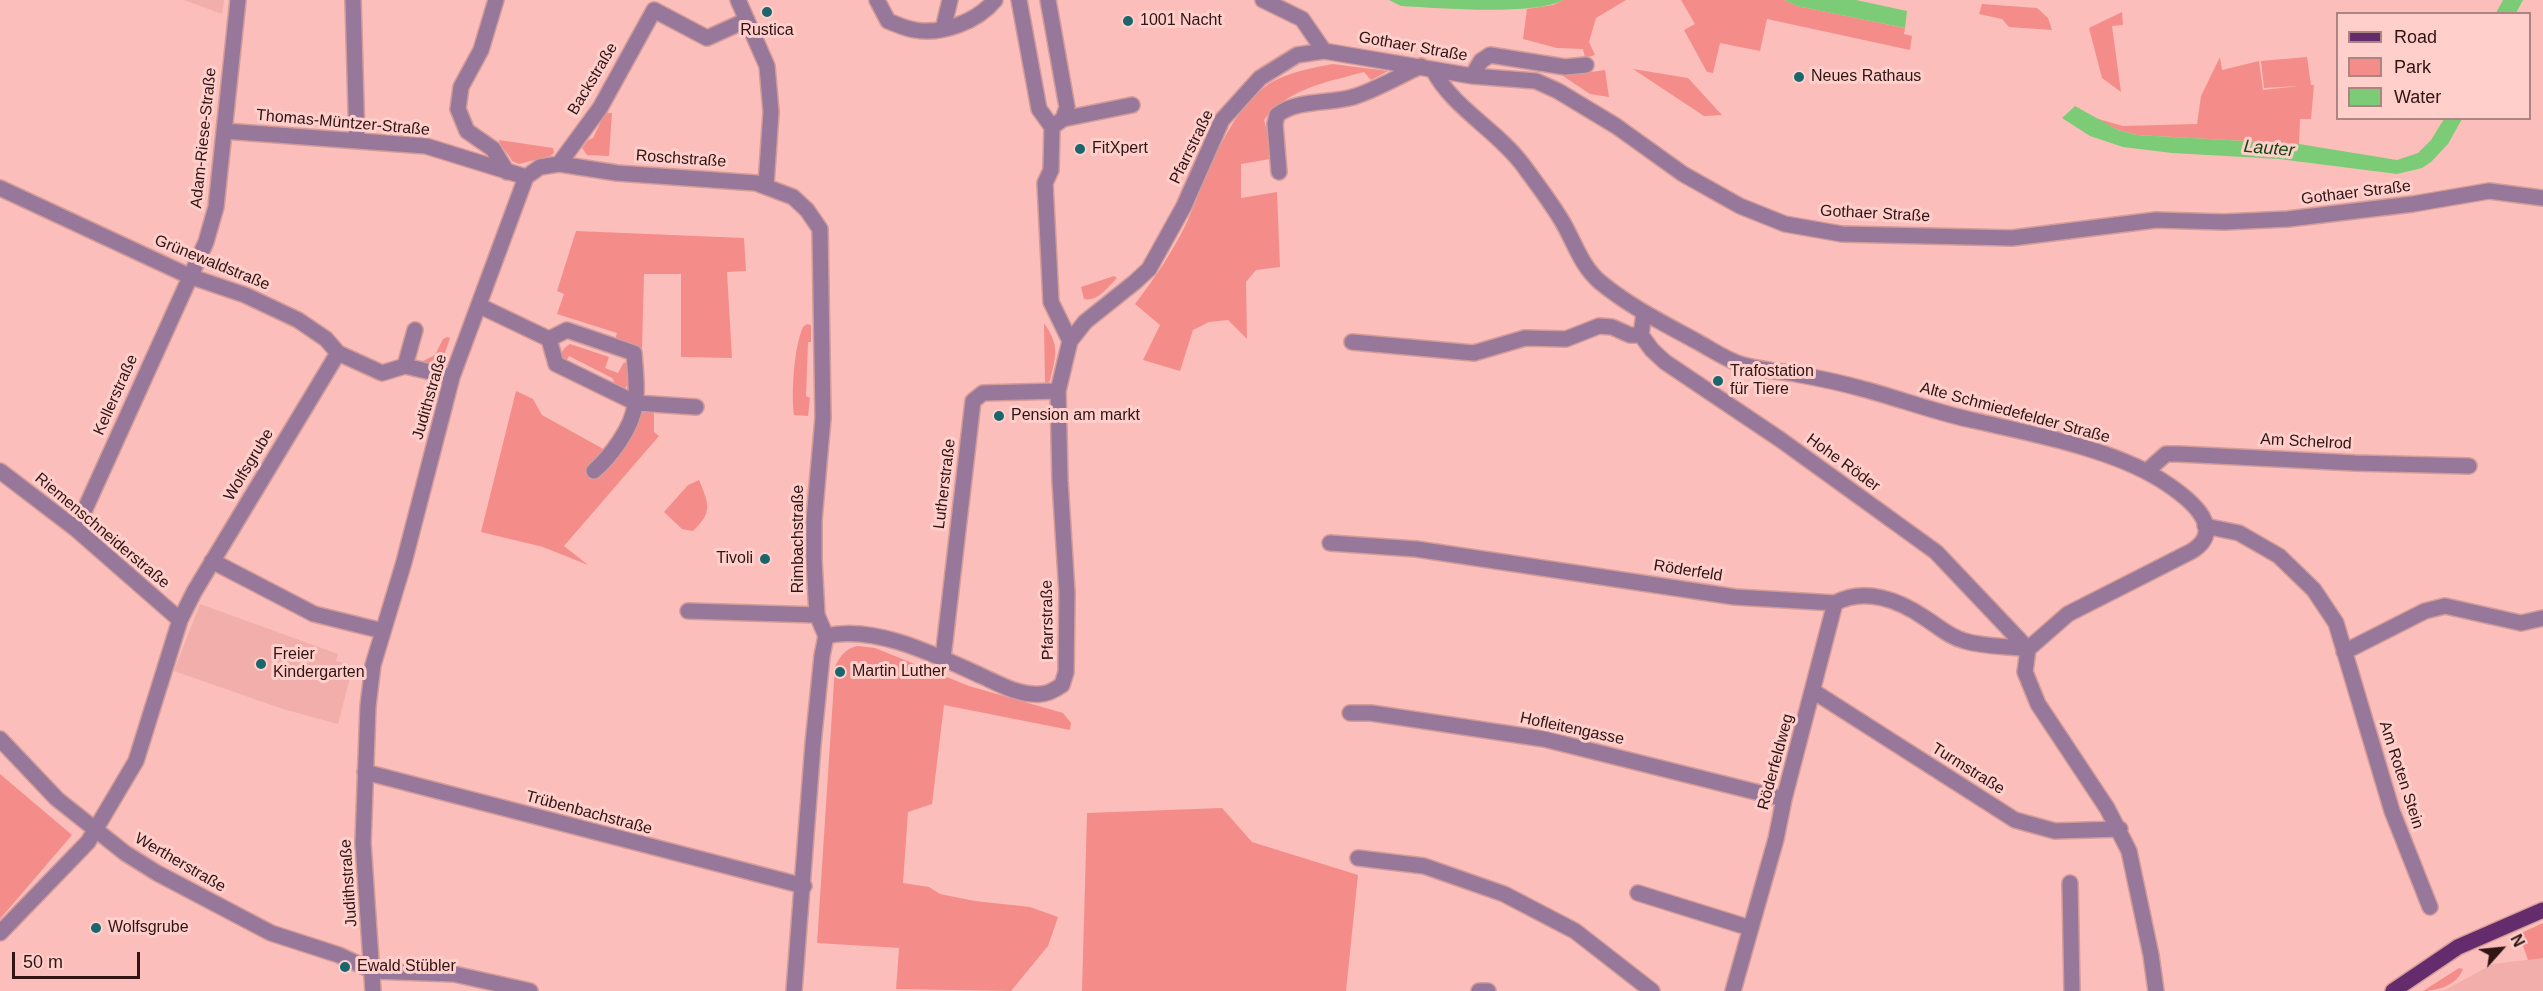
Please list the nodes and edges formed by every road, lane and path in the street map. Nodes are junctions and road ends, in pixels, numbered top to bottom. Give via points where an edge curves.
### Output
1 (238, 0) edge
2 (353, 0) edge
3 (496, 0) edge
4 (738, 0) edge
5 (877, 0) edge
6 (950, 0) edge
7 (995, 0) edge
8 (1019, 0) edge
9 (1048, 0) edge
10 (1263, 0) edge
11 (747, 20) junction
12 (943, 29) junction
13 (1324, 51) junction
14 (1586, 65) dead end
15 (1427, 68) junction
16 (1472, 76) junction
17 (1132, 105) dead end
18 (1058, 123) junction
19 (224, 131) junction
20 (357, 141) junction
21 (559, 164) junction
22 (507, 172) junction
23 (1279, 172) dead end
24 (526, 177) junction
25 (766, 185) junction
26 (0, 188) edge
27 (2543, 198) edge
28 (820, 229) joint
29 (189, 276) junction
30 (480, 306) junction
31 (1644, 313) junction
32 (415, 330) dead end
33 (1641, 335) junction
34 (549, 339) junction
35 (1070, 341) junction
36 (1352, 342) dead end
37 (338, 353) junction
38 (405, 366) junction
39 (452, 377) junction
40 (1058, 391) junction
41 (636, 403) junction
42 (696, 406) dead end
43 (2469, 466) dead end
44 (0, 471) edge
45 (594, 471) dead end
46 (2147, 471) junction
47 (2205, 526) junction
48 (76, 529) junction
49 (1329, 543) dead end
50 (212, 561) junction
51 (1835, 603) junction
52 (688, 611) dead end
53 (818, 615) junction
54 (2543, 618) edge
55 (180, 620) junction
56 (383, 631) junction
57 (826, 636) junction
58 (2028, 649) junction
59 (2344, 652) junction
60 (943, 658) junction
61 (1813, 692) junction
62 (1350, 713) dead end
63 (0, 739) edge
64 (365, 772) junction
65 (1784, 798) junction
66 (2120, 829) junction
67 (95, 830) junction
68 (1358, 858) dead end
69 (2070, 883) dead end
70 (804, 886) junction
71 (1638, 892) dead end
72 (2430, 907) dead end
73 (2543, 910) edge
74 (1750, 928) junction
75 (0, 933) edge
76 (373, 971) junction
77 (373, 991) edge
78 (530, 991) edge
79 (794, 991) edge
80 (1479, 991) edge
81 (1488, 991) edge
82 (1652, 991) edge
83 (1733, 991) edge
84 (2072, 991) edge
85 (2156, 991) edge
86 (2393, 991) edge

1 - 19 street, Adam-Riese-Straße
2 - 20 street
3 - 22 street via 481,50 461,87 458,109 468,131 493,149
4 - 11 street
5 - 12 street via 888,21 915,30
6 - 12 street
7 - 12 street via 977,17
8 - 18 street via 1039,109
9 - 18 street via 1066,107
10 - 13 street via 1302,19
11 - 21 street, Backstraße via 707,38 654,10 600,108
11 - 25 street via 767,66 771,112
13 - 15 street, Gothaer Straße
13 - 35 street, Pfarrstraße via 1297,55 1272,68 1222,120 1184,206 1149,269 1084,322
14 - 16 street via 1565,67 1490,55
15 - 16 street, Gothaer Straße
15 - 23 street via 1353,97 1283,110 1276,115 1275,124
15 - 31 street, Alte Schmiedefelder Straße via 1457,103 1518,159 1562,220 1588,270
16 - 27 street, Gothaer Straße via 1536,81 1616,126 1683,174 1740,206 1785,224 1842,234 2012,238 2156,220 2288,219 2489,191
17 - 18 street
18 - 35 street via 1051,170 1045,183 1051,302
19 - 20 street, Thomas-Müntzer-Straße
19 - 29 street, Adam-Riese-Straße via 216,207 206,242
20 - 22 street, Thomas-Müntzer-Straße via 426,146
21 - 24 street, Roschstraße via 540,167
21 - 25 street, Roschstraße via 617,173
22 - 24 street, Thomas-Müntzer-Straße
24 - 30 street, Judithstraße
25 - 28 street, Roschstraße via 793,197
26 - 29 street, Grünewaldstraße
28 - 53 street, Rimbachstraße via 823,418 814,520
29 - 37 street, Grünewaldstraße via 246,295 298,320 326,339
29 - 48 street, Kellerstraße
30 - 34 street
30 - 39 street, Judithstraße
31 - 33 street
31 - 46 street, Alte Schmiedefelder Straße via 1734,362 1861,388 1946,415 2091,451
32 - 38 street
33 - 36 street via 1599,326 1566,339 1525,338 1474,353
33 - 58 street, Hohe Röder via 1665,362 1936,552
34 - 41 street via 556,364
34 - 41 street via 567,330 634,353
35 - 40 street, Pfarrstraße
37 - 38 street, Grünewaldstraße via 382,373
37 - 50 street, Wolfsgrube
38 - 39 street
39 - 56 street, Judithstraße
40 - 60 street, Lutherstraße via 983,393 973,401
40 - 60 street, Pfarrstraße via 1067,593 1066,672 1062,685 1042,694 1019,692
41 - 42 street
41 - 45 street via 610,457
43 - 46 street, Am Schelrod via 2166,454
44 - 48 street, Riemenschneiderstraße
46 - 47 street, Alte Schmiedefelder Straße via 2196,507
47 - 58 street via 2207,533 2199,547 2068,614
47 - 59 street, Am Roten Stein via 2239,533 2279,556 2314,590 2336,623
48 - 55 street, Riemenschneiderstraße
49 - 51 street, Röderfeld via 1416,549 1735,597
50 - 55 street, Wolfsgrube
50 - 56 street via 314,614
51 - 58 street, Röderfeld via 1863,595 1888,599 1964,641
51 - 61 street, Röderfeldweg
52 - 53 street
53 - 57 street, Rimbachstraße
54 - 59 street via 2521,623 2445,606 2425,611
55 - 67 street, Wolfsgrube via 136,761
56 - 64 street, Judithstraße via 373,664
57 - 60 street, Pfarrstraße via 875,635
57 - 70 street via 813,744
58 - 66 street via 2025,672 2038,704
59 - 72 street, Am Roten Stein via 2392,811
61 - 65 street, Röderfeldweg
61 - 66 street, Turmstraße via 2015,820 2055,831
62 - 65 street, Hofleitengasse via 1544,739
63 - 67 street, Wertherstraße via 57,798
64 - 70 street, Trübenbachstraße
64 - 76 street, Judithstraße via 363,843
65 - 74 street, Röderfeldweg
66 - 85 street via 2131,861
67 - 75 street, Wolfsgrube
67 - 76 street, Wertherstraße via 157,873 271,933 339,955
68 - 82 street via 1424,866 1504,894 1575,931
69 - 84 street
70 - 79 street
71 - 74 street
73 - 86 main road via 2458,947
74 - 83 street, Röderfeldweg
76 - 77 street, Judithstraße
76 - 78 street via 454,974
80 - 81 street

